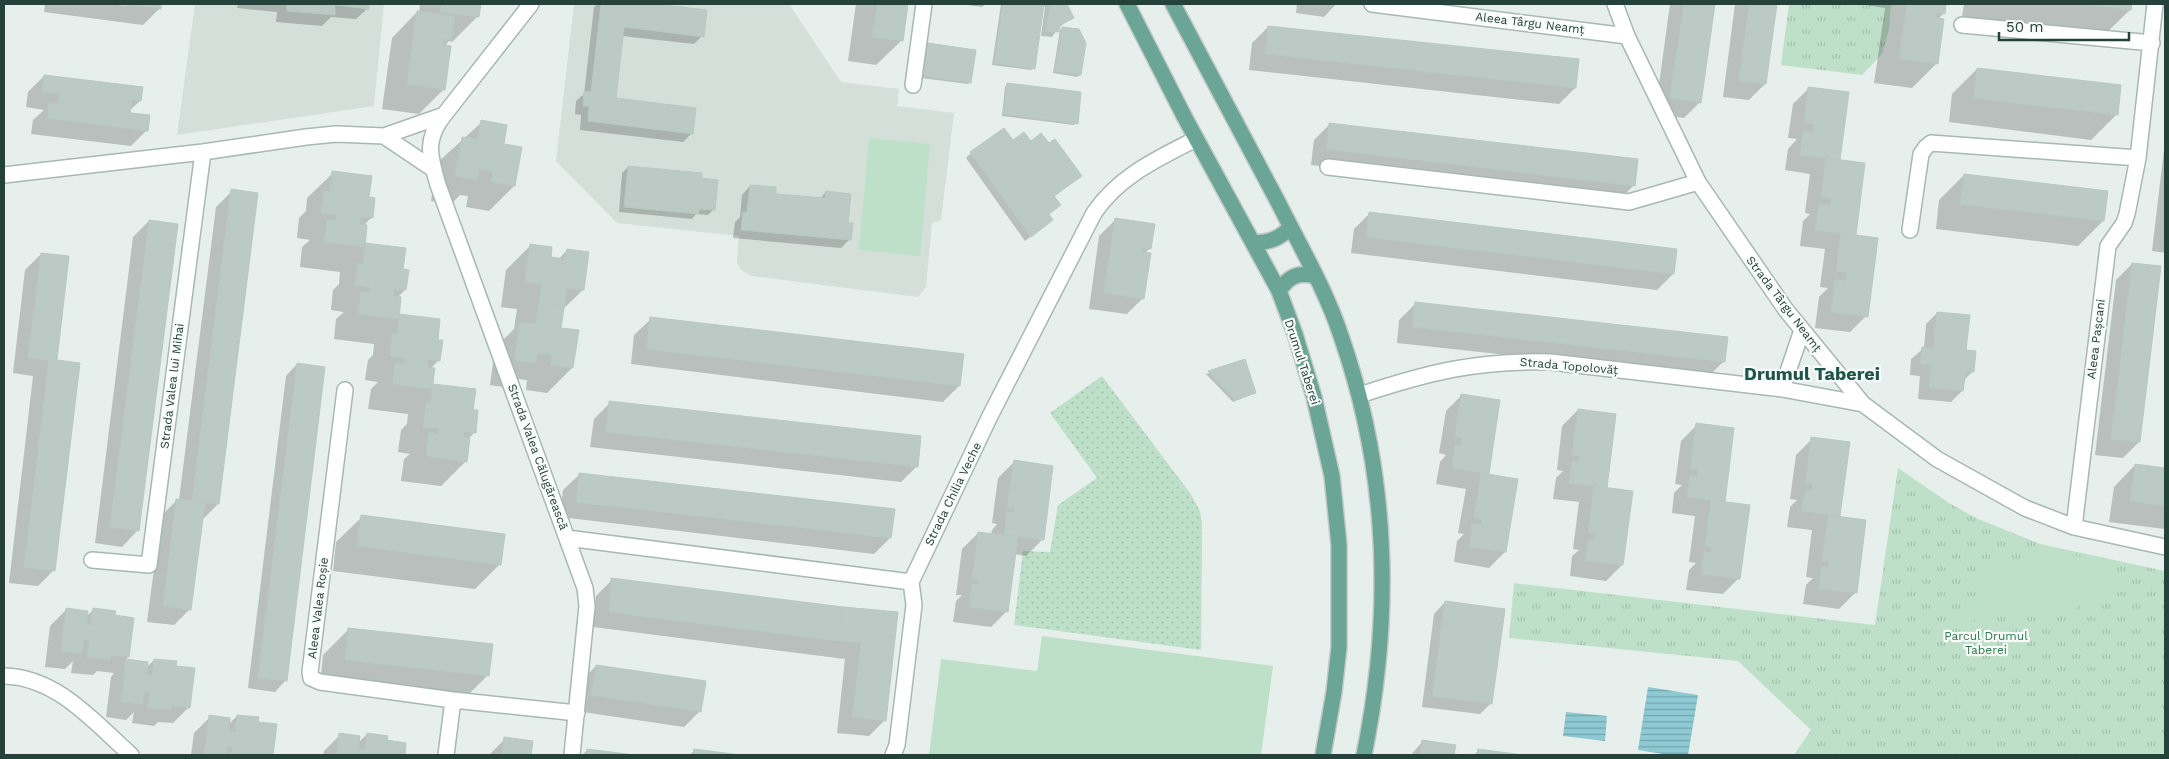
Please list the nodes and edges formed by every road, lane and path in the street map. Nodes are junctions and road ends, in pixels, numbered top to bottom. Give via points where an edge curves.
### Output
1 (531, 4) edge
2 (924, 4) edge
3 (1127, 4) edge
4 (1172, 4) edge
5 (1372, 4) edge
6 (1616, 4) edge
7 (2155, 4) edge
8 (1962, 25) dead end
9 (1627, 36) junction
10 (2152, 44) junction
11 (914, 84) dead end
12 (444, 115) junction
13 (384, 136) junction
14 (1196, 138) junction
15 (203, 152) junction
16 (2138, 158) junction
17 (1328, 167) dead end
18 (433, 169) junction
19 (4, 175) edge
20 (1698, 182) junction
21 (1291, 227) junction
22 (1910, 230) dead end
23 (1254, 244) junction
24 (1316, 276) junction
25 (1279, 291) junction
26 (1802, 330) junction
27 (1782, 389) junction
28 (345, 390) dead end
29 (1360, 395) junction
30 (1863, 404) junction
31 (2074, 527) junction
32 (567, 538) junction
33 (2165, 547) edge
34 (92, 560) dead end
35 (911, 582) junction
36 (4, 676) edge
37 (453, 700) junction
38 (577, 713) junction
39 (131, 755) edge
40 (446, 755) edge
41 (572, 755) edge
42 (893, 755) edge
43 (1323, 755) edge
44 (1364, 755) edge

1 - 12 street
2 - 11 street
3 - 14 main road, Drumul Taberei
4 - 21 main road
5 - 9 street, Aleea Târgu Neamț
6 - 9 street, Strada Târgu Neamț
7 - 10 street, Aleea Pașcani
8 - 10 street
9 - 20 street, Strada Târgu Neamț
10 - 16 street, Aleea Pașcani
12 - 13 street
12 - 18 street, Strada Valea Călugărească via 436,124 430,140
13 - 15 street via 306,137
13 - 18 street
14 - 23 main road, Drumul Taberei
14 - 35 street, Strada Chilia Veche via 1137,170 1104,198 990,416
15 - 19 street
15 - 34 street, Strada Valea lui Mihai via 149,565
16 - 22 street via 1932,143 1921,154
16 - 31 street, Aleea Pașcani via 2124,223 2108,246
17 - 20 street via 1629,202
18 - 32 street, Strada Valea Călugărească
20 - 26 street, Strada Târgu Neamț
21 - 23 main road via 1272,242
21 - 24 main road
23 - 25 main road, Drumul Taberei
24 - 25 main road via 1298,274
24 - 29 main road via 1341,334
25 - 43 main road, Drumul Taberei via 1323,431 1332,476 1339,545 1339,647
26 - 27 street
26 - 30 street, Strada Târgu Neamț
27 - 29 street, Strada Topolovăț via 1514,361 1455,367
27 - 30 street, Strada Topolovăț
28 - 37 street, Aleea Valea Roșie via 310,672 312,678 320,682
29 - 44 main road via 1375,467 1382,542 1381,643
30 - 31 street, Strada Târgu Neamț via 1936,459 2025,508
31 - 33 street, Strada Târgu Neamț
32 - 35 street
32 - 38 street, Strada Valea Călugărească via 585,588 587,606
35 - 42 street via 914,605 897,745
36 - 39 street via 20,676 48,687 72,703
37 - 38 street, Aleea Valea Roșie
37 - 40 street
38 - 41 street, Strada Valea Călugărească

